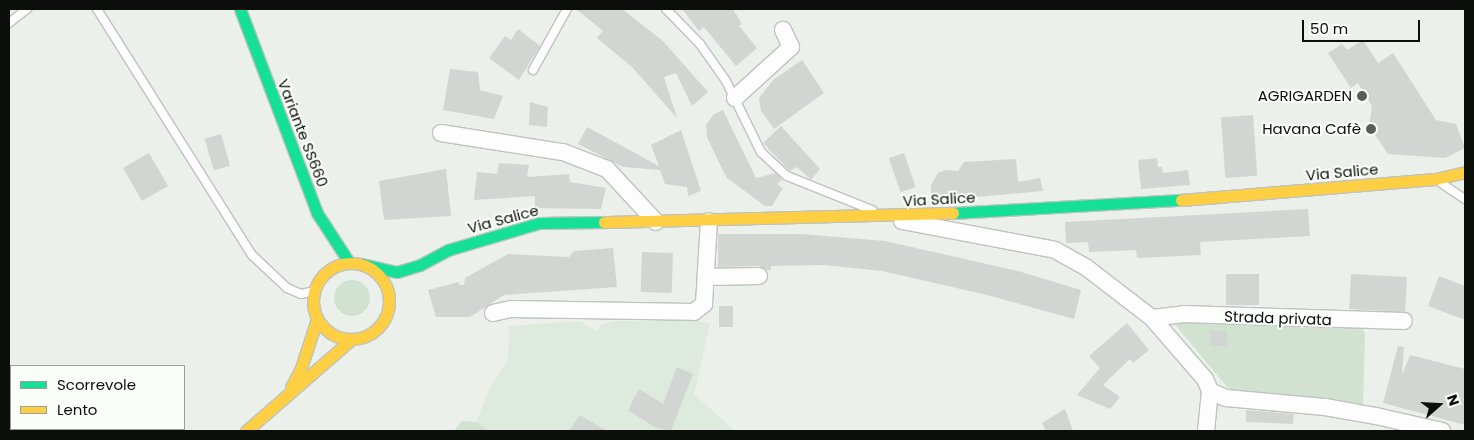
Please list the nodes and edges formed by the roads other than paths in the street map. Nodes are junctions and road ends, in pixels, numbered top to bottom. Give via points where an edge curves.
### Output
1 (27, 9) edge
2 (97, 9) edge
3 (240, 9) edge
4 (567, 9) edge
5 (666, 9) edge
6 (9, 23) edge
7 (783, 30) dead end
8 (533, 70) dead end
9 (735, 98) junction
10 (442, 133) dead end
11 (1465, 172) edge
12 (1435, 179) junction
13 (1464, 199) edge
14 (317, 213) junction
15 (885, 217) junction
16 (709, 221) junction
17 (656, 222) junction
18 (319, 238) dead end
19 (320, 262) dead end
20 (349, 262) junction
21 (362, 264) junction
22 (420, 265) junction
23 (759, 276) dead end
24 (706, 277) junction
25 (319, 280) junction
26 (314, 290) junction
27 (389, 297) junction
28 (493, 313) dead end
29 (1152, 318) junction
30 (317, 319) junction
31 (1404, 321) dead end
32 (352, 339) junction
33 (1210, 392) junction
34 (285, 399) junction
35 (246, 431) edge
36 (1206, 431) edge
37 (1442, 431) edge

1 - 6 lane
2 - 26 lane via 252,255 288,288 301,294
3 - 14 main road, Variante SS660
4 - 8 lane
5 - 9 lane via 700,44
7 - 9 street via 791,47
9 - 15 lane via 761,152 787,176
10 - 17 street via 564,152 607,169
11 - 12 main road, Via Salice
12 - 13 lane
12 - 15 main road, Via Salice via 1236,197
14 - 18 main road
14 - 20 main road, Variante SS660
15 - 16 main road, Via Salice
15 - 29 street via 943,231 1006,238 1055,250 1087,268
16 - 17 main road, Via Salice
16 - 24 street
17 - 22 main road, Via Salice via 539,222 448,250
19 - 25 main road
20 - 21 main road
20 - 25 main road via 332,268
21 - 22 main road via 397,272
21 - 27 main road via 380,276
22 - 27 main road
23 - 24 street
24 - 28 street via 704,304 694,312 511,309
25 - 26 main road
26 - 30 main road via 313,305
27 - 32 main road via 380,326 371,333
29 - 31 street, Strada privata via 1184,314
29 - 33 street via 1205,379
30 - 32 main road via 332,334
30 - 34 main road via 302,368
32 - 34 main road
33 - 36 street
33 - 37 street via 1226,398 1325,407
34 - 35 main road

